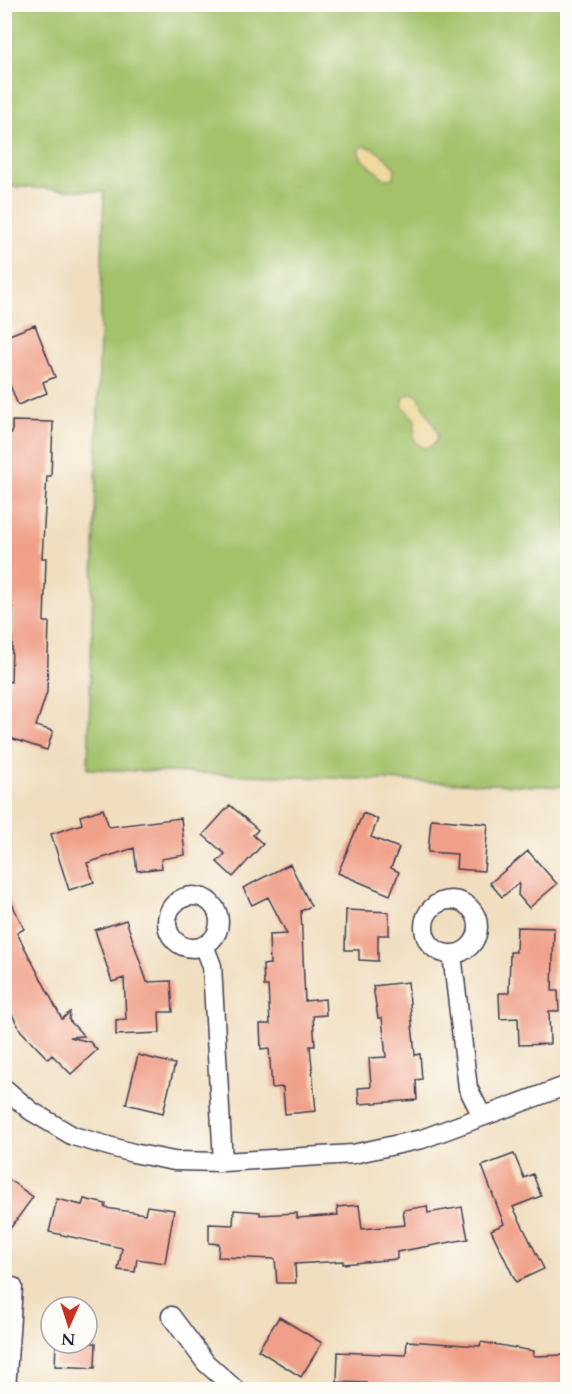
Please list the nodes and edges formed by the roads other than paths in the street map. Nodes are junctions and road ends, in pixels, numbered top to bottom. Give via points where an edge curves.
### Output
1 (204, 945) dead end
2 (452, 954) dead end
3 (567, 1087) edge
4 (4, 1088) edge
5 (482, 1116) junction
6 (224, 1162) junction
7 (13, 1287) dead end
8 (171, 1316) dead end
9 (6, 1389) edge
10 (236, 1389) edge

1 - 6 street via 212,966
2 - 5 street via 468,1088
3 - 5 street
4 - 6 street via 31,1111 73,1136 174,1161
5 - 6 street via 422,1139 352,1154
7 - 9 street
8 - 10 street via 206,1363

